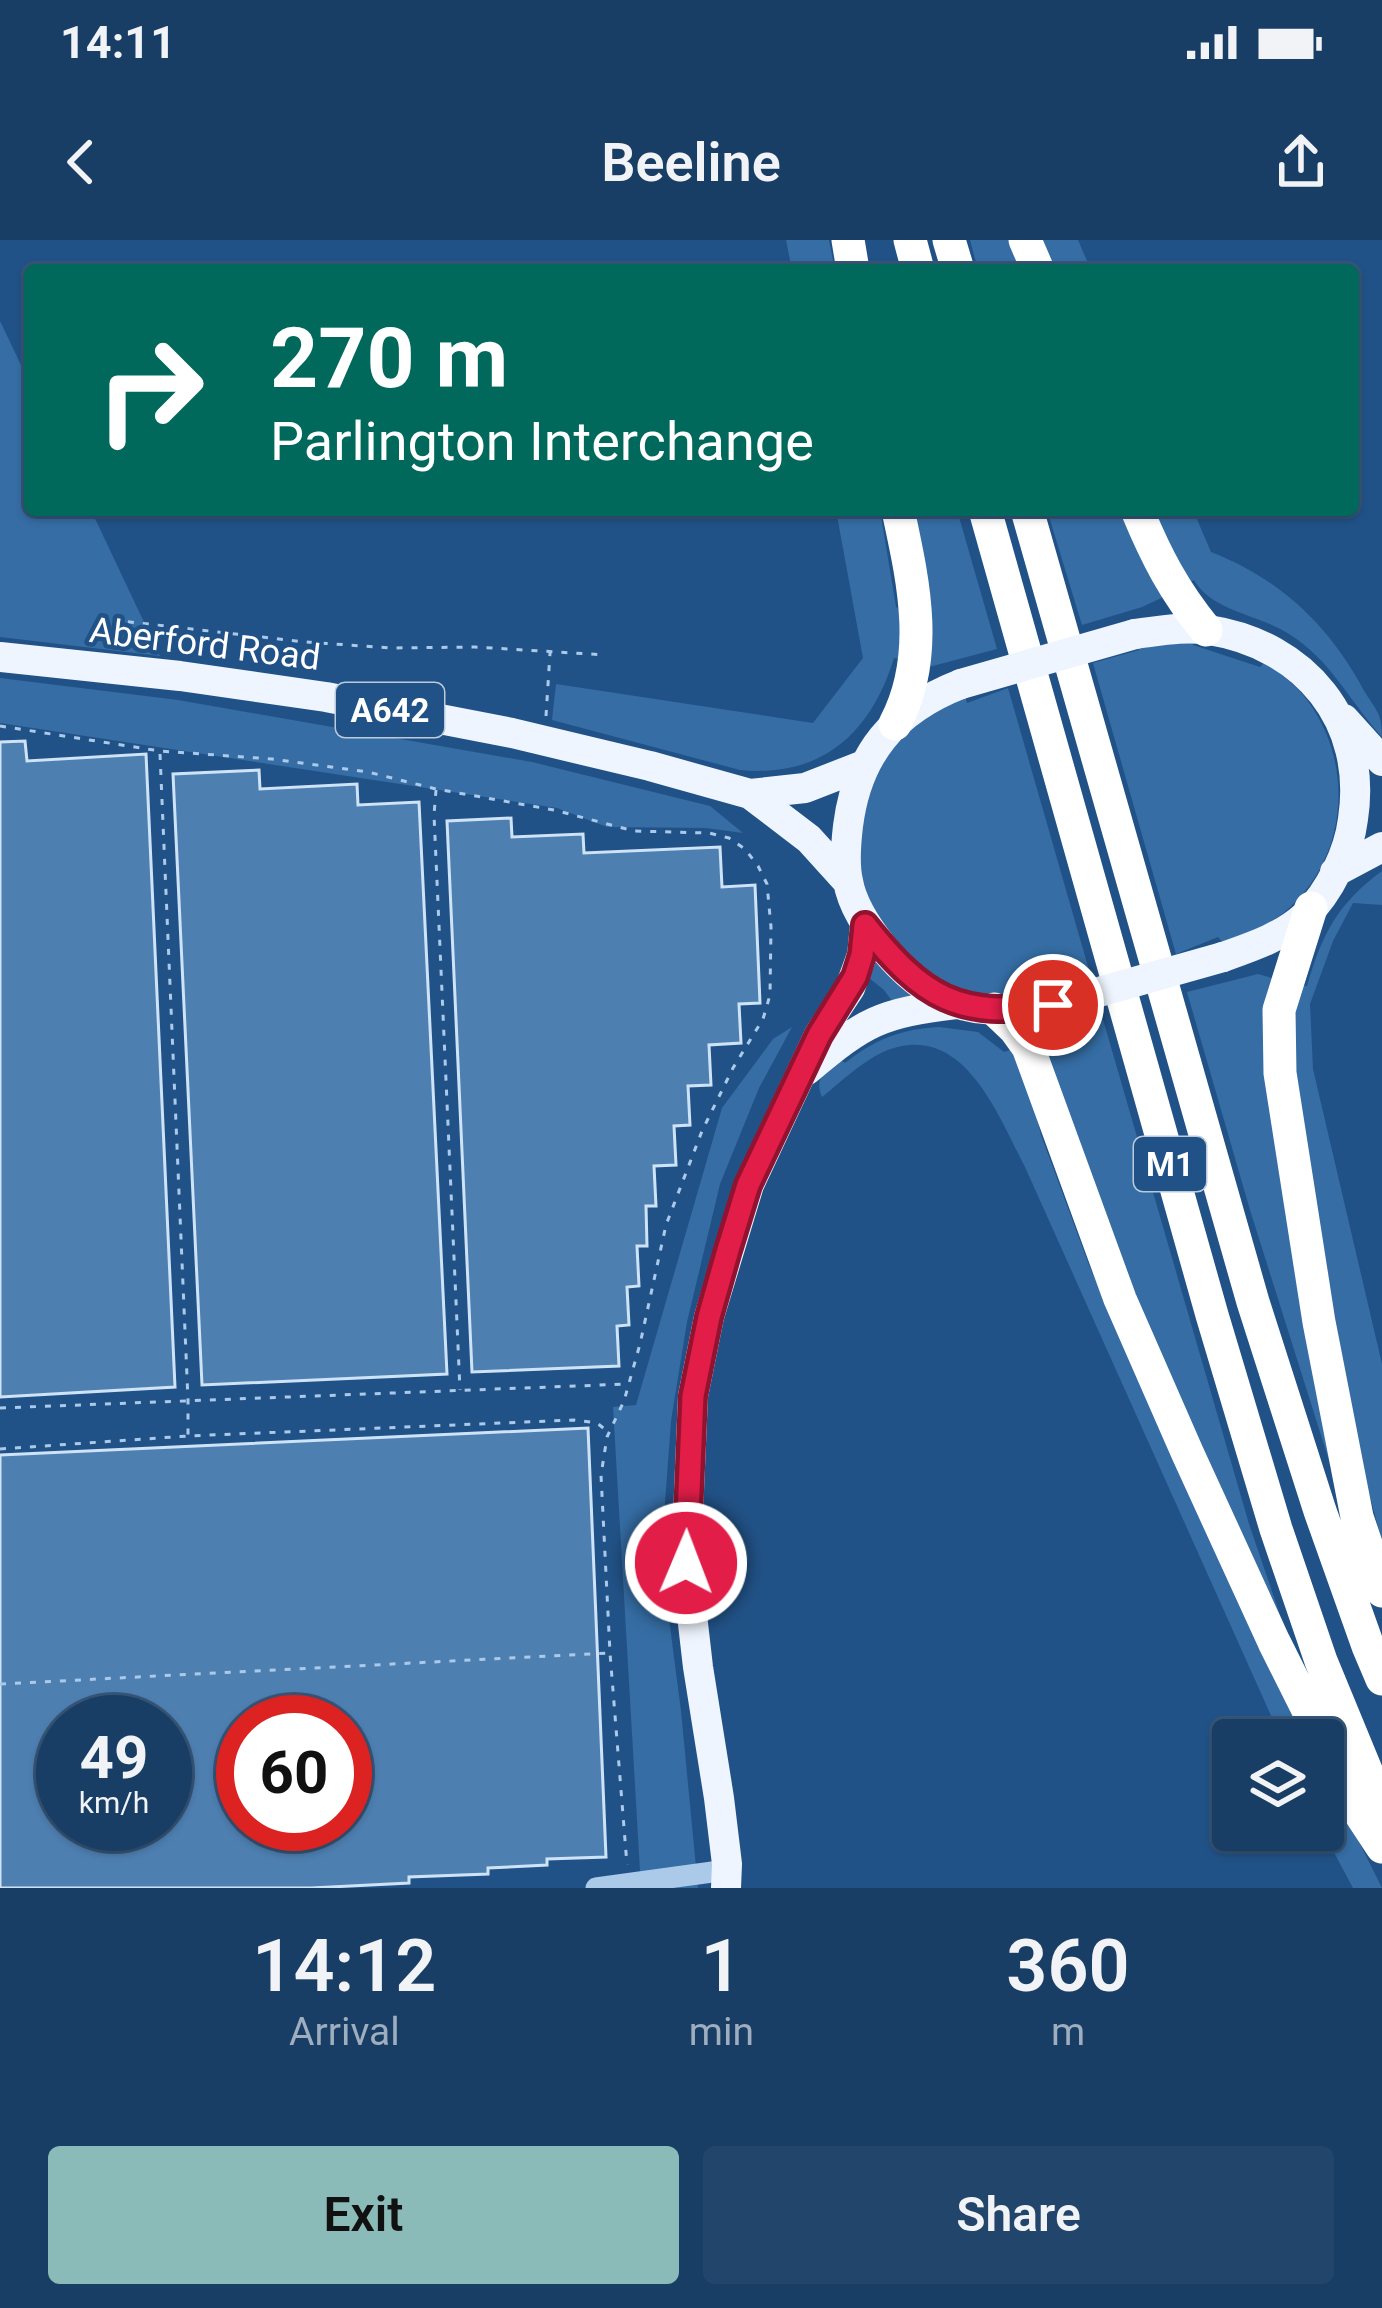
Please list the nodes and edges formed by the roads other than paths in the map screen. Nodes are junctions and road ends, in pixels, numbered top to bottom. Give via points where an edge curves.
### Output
1 (899, 516) edge
2 (987, 516) edge
3 (1029, 516) edge
4 (1139, 516) edge
5 (1206, 630) junction
6 (0, 657) edge
7 (1340, 715) junction
8 (895, 724) junction
9 (1382, 761) edge
10 (864, 765) junction
11 (750, 794) junction
12 (1382, 847) edge
13 (1334, 872) junction
14 (848, 881) junction
15 (1311, 908) junction
16 (865, 925) junction
17 (956, 1004) junction
18 (994, 1009) junction
19 (800, 1076) junction
20 (1382, 1591) edge
21 (1382, 1678) edge
22 (1382, 1809) edge
23 (1382, 1847) edge
24 (726, 1879) edge
25 (596, 1888) edge

1 - 8 highway via 917,648
2 - 22 highway, M1 via 1276,1529
3 - 21 highway, M1 via 1252,1301
4 - 5 highway via 1178,595
5 - 7 main road via 1275,653
5 - 8 main road, bridge via 1136,634 961,684
6 - 11 main road, Aberford Road / A642 via 326,697 544,740
7 - 9 main road
7 - 13 main road via 1357,797
8 - 10 main road
10 - 11 main road, Aberford Road / A642 via 806,788
10 - 14 main road via 851,803
11 - 14 main road, Aberford Road / A642
12 - 13 main road
13 - 15 main road
14 - 16 main road
15 - 18 main road, bridge via 1262,943 1223,957 1053,1005
15 - 20 highway via 1279,1010 1280,1072 1357,1517
16 - 17 main road via 897,965
16 - 19 main road via 855,977
17 - 18 main road
17 - 19 main road via 871,1022
18 - 23 highway via 1028,1047 1120,1299 1187,1452 1274,1642
19 - 24 main road via 748,1185 693,1396 686,1563
24 - 25 lane

